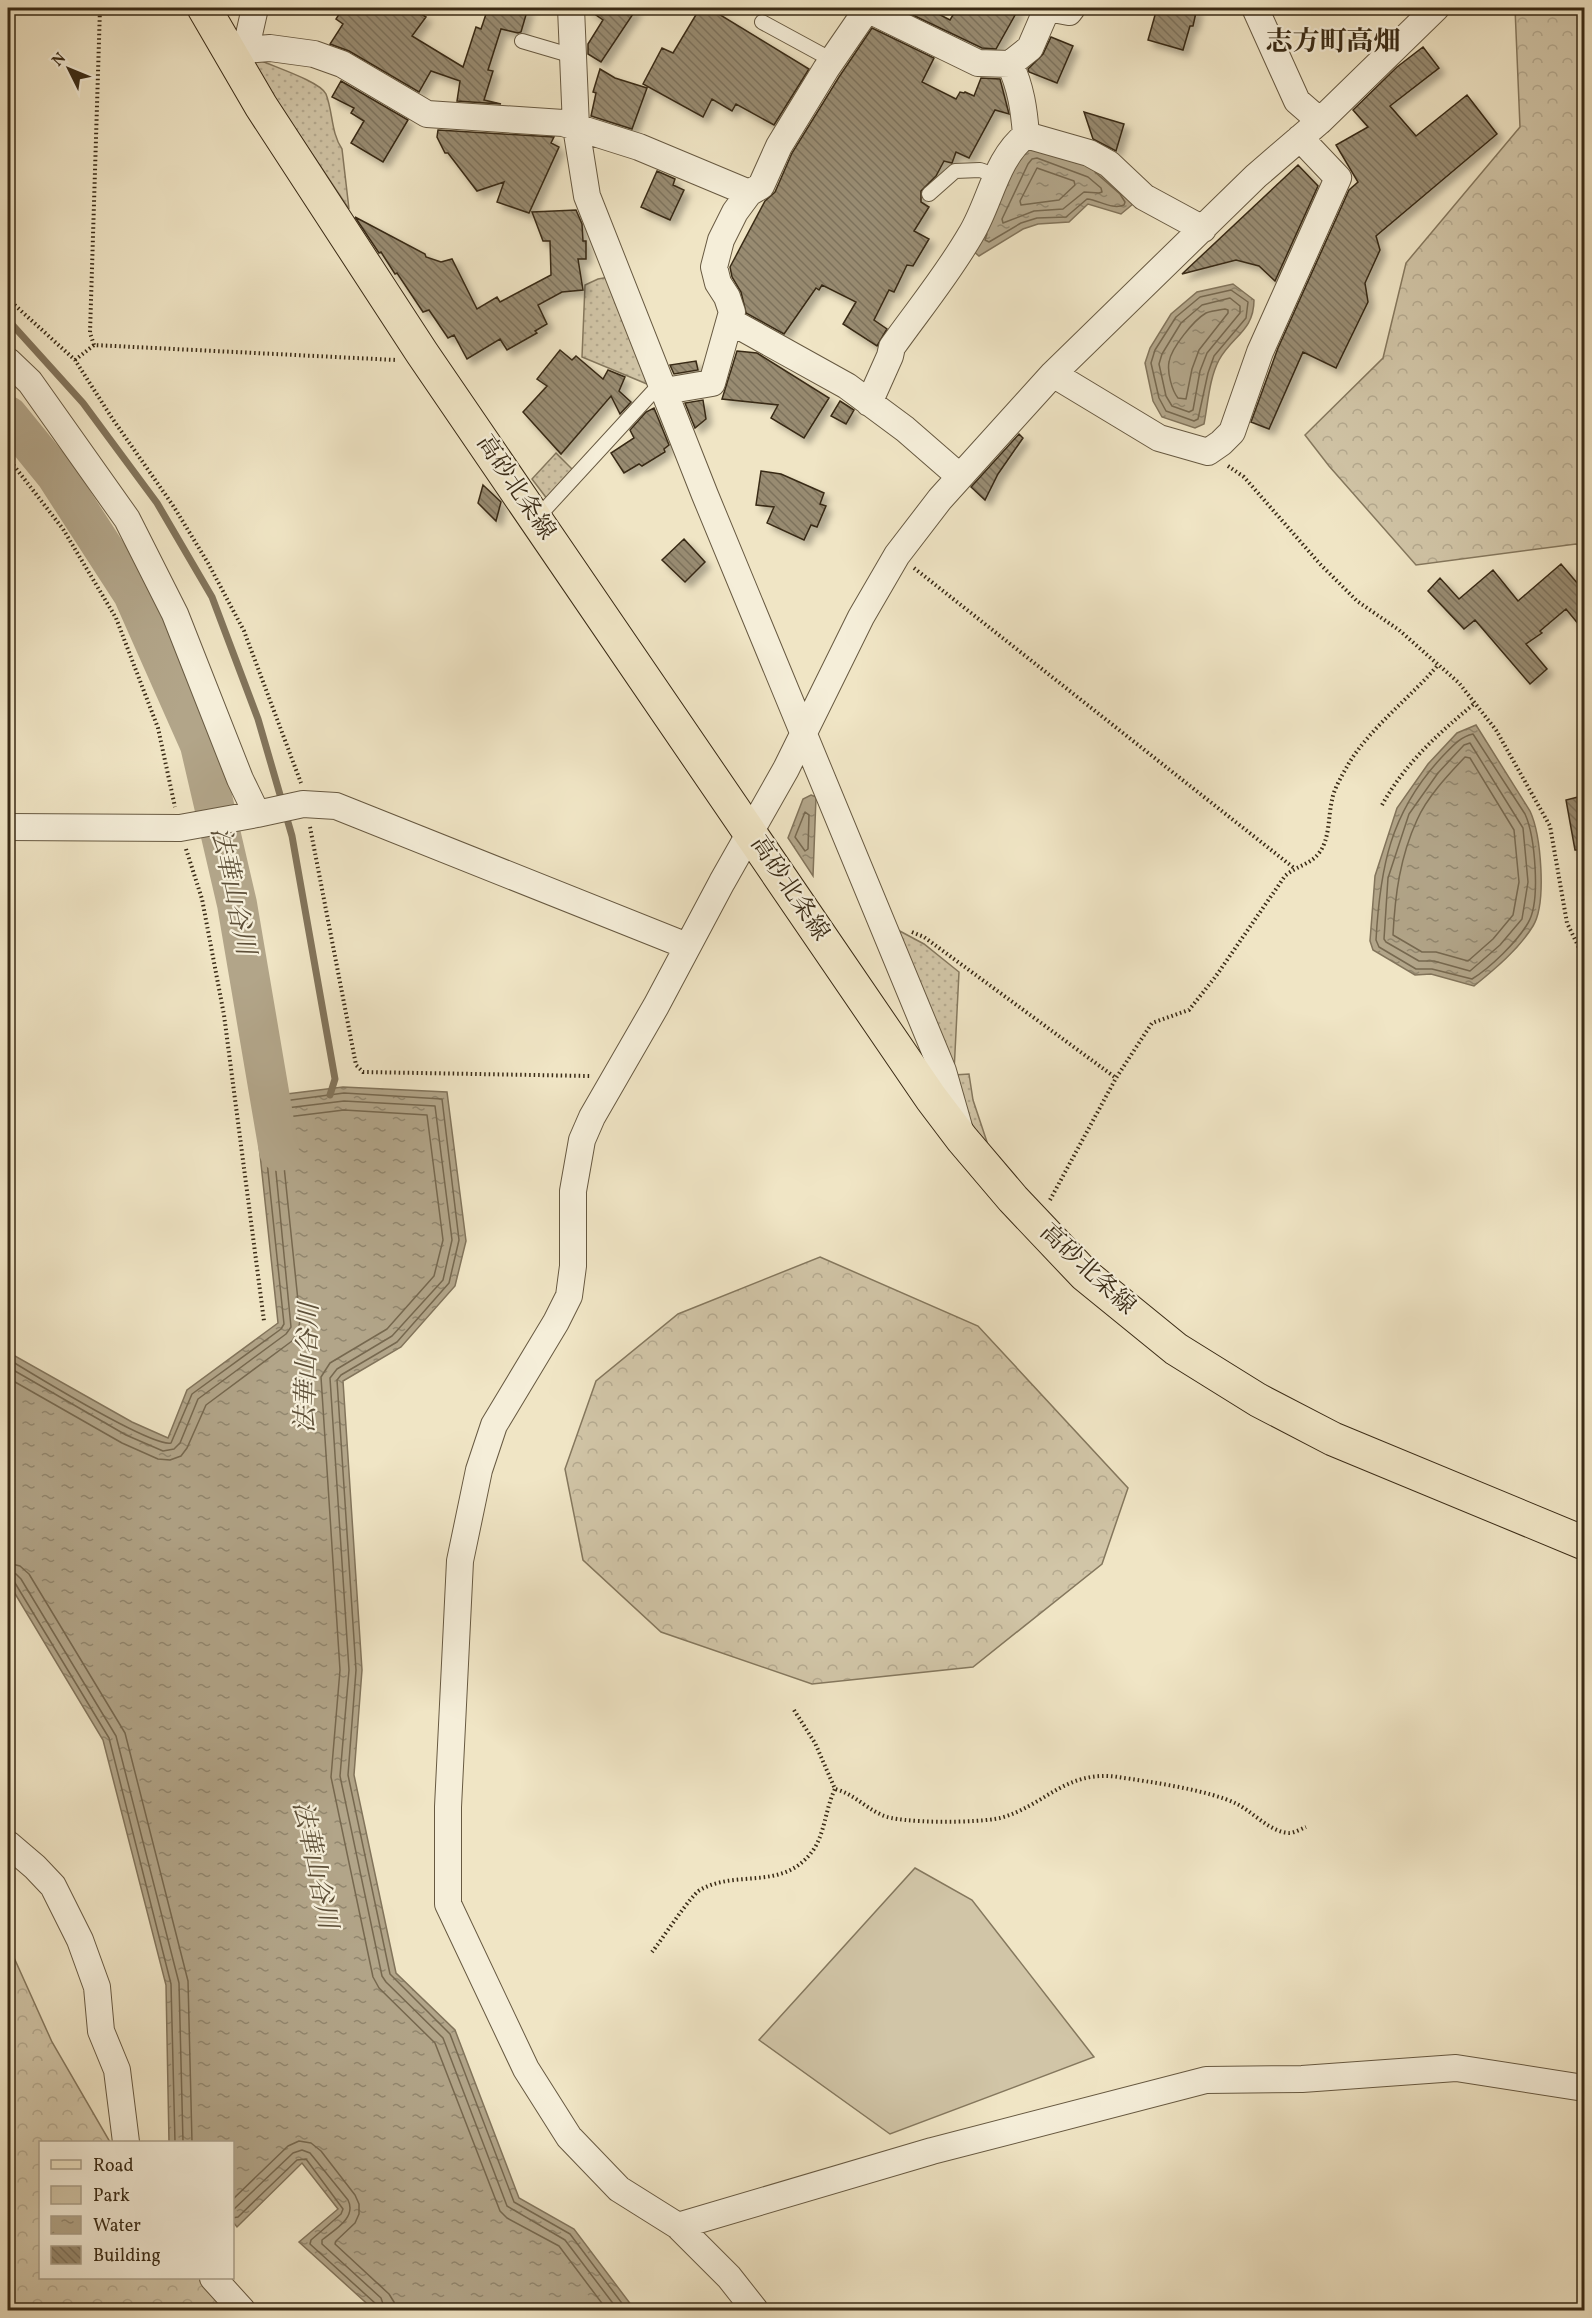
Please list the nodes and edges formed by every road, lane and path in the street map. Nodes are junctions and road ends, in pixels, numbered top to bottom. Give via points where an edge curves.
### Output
1 (99, 8) edge
2 (204, 8) edge
3 (255, 8) edge
4 (571, 8) edge
5 (867, 8) edge
6 (1072, 8) edge
7 (1255, 8) edge
8 (1436, 8) edge
9 (762, 22) dead end
10 (522, 41) dead end
11 (229, 51) junction
12 (573, 56) junction
13 (832, 60) junction
14 (1010, 64) junction
15 (1320, 121) junction
16 (576, 127) junction
17 (1026, 135) junction
18 (1300, 138) junction
19 (998, 176) junction
20 (749, 194) junction
21 (929, 194) dead end
22 (1203, 229) junction
23 (8, 300) edge
24 (730, 321) junction
25 (94, 345) junction
26 (422, 354) junction
27 (75, 360) junction
28 (8, 362) edge
29 (1053, 374) junction
30 (663, 387) junction
31 (869, 403) junction
32 (1208, 452) junction
33 (8, 458) edge
34 (959, 476) junction
35 (536, 519) junction
36 (897, 555) junction
37 (1438, 664) junction
38 (1475, 703) junction
39 (803, 735) junction
40 (306, 804) junction
41 (1382, 805) dead end
42 (265, 813) junction
43 (8, 827) edge
44 (180, 828) junction
45 (751, 832) junction
46 (1294, 867) junction
47 (880, 920) junction
48 (687, 946) junction
49 (1584, 958) edge
50 (615, 1077) junction
51 (1116, 1078) junction
52 (962, 1139) junction
53 (1037, 1224) junction
54 (264, 1321) dead end
55 (1584, 1543) edge
56 (794, 1710) dead end
57 (835, 1789) junction
58 (1306, 1827) dead end
59 (8, 1844) edge
60 (652, 1952) dead end
61 (1584, 2088) edge
62 (126, 2141) edge
63 (678, 2226) junction
64 (215, 2279) edge
65 (242, 2310) edge
66 (755, 2310) edge

1 - 25 path via 90,333
2 - 11 main road, 高砂北条線
3 - 11 street via 248,39
4 - 12 street
5 - 13 street
5 - 14 street via 978,63
6 - 14 street via 1069,12 1046,11 1030,48
7 - 15 street via 1298,101
8 - 15 street
9 - 13 lane
10 - 12 lane
11 - 16 street via 270,48 314,54 342,64 427,114
11 - 26 main road, 高砂北条線
12 - 16 street
13 - 20 street via 779,146 761,186
14 - 17 street via 1024,105
15 - 18 street
16 - 20 street via 639,147
16 - 30 street via 587,196
17 - 19 street via 1017,142
17 - 22 street via 1089,153 1109,164 1144,197
18 - 22 street
18 - 32 street via 1338,178 1260,352 1232,432
19 - 21 lane via 980,170 955,171
19 - 31 street via 951,268 892,347
20 - 24 street via 721,240 714,267 732,312
22 - 29 street
23 - 27 path
24 - 30 street via 711,383
24 - 31 street via 847,386
25 - 26 path via 401,360
25 - 27 path
26 - 35 main road, 高砂北条線
27 - 40 path via 174,507 244,631
28 - 42 street via 30,382 127,519 175,614 240,779
29 - 32 street via 1159,438
29 - 34 street
30 - 35 lane
30 - 39 street
31 - 34 street
32 - 37 path via 1244,477 1357,601
33 - 44 path via 63,529 116,618 158,728
34 - 36 street
35 - 45 main road, 高砂北条線
36 - 39 street via 861,616
36 - 46 path
37 - 38 path
37 - 46 path via 1350,762 1332,798 1320,852 1310,862
38 - 41 path via 1412,761
38 - 49 path via 1496,730 1550,826 1567,923
39 - 45 street
39 - 47 street
40 - 42 street
40 - 48 street via 336,806
40 - 50 path via 356,1065 363,1072
42 - 44 street
43 - 44 street
44 - 54 path via 202,899 224,1014
45 - 48 street
45 - 52 main road, 高砂北条線
46 - 51 path via 1189,1010 1152,1023
47 - 51 path via 924,937
47 - 52 street via 943,1071
48 - 50 street
50 - 63 street via 582,1140 573,1191 569,1296 494,1425 478,1470 460,1561 448,1807 448,1904 526,2069 569,2137 619,2189
51 - 53 path
52 - 53 main road, 高砂北条線
53 - 55 main road, 高砂北条線 via 1085,1275 1176,1349 1258,1400 1333,1439
56 - 57 path via 815,1743
57 - 58 path via 850,1793 895,1820 968,1821 1000,1818 1071,1782 1097,1775 1217,1796 1290,1833
57 - 60 path via 820,1835 799,1865 783,1875 740,1879 698,1891
59 - 62 street via 53,1886 80,1940 97,1987 101,2031 117,2070
61 - 63 street via 1456,2068 1302,2079 1206,2079 932,2151
63 - 66 street via 729,2277
64 - 65 street

